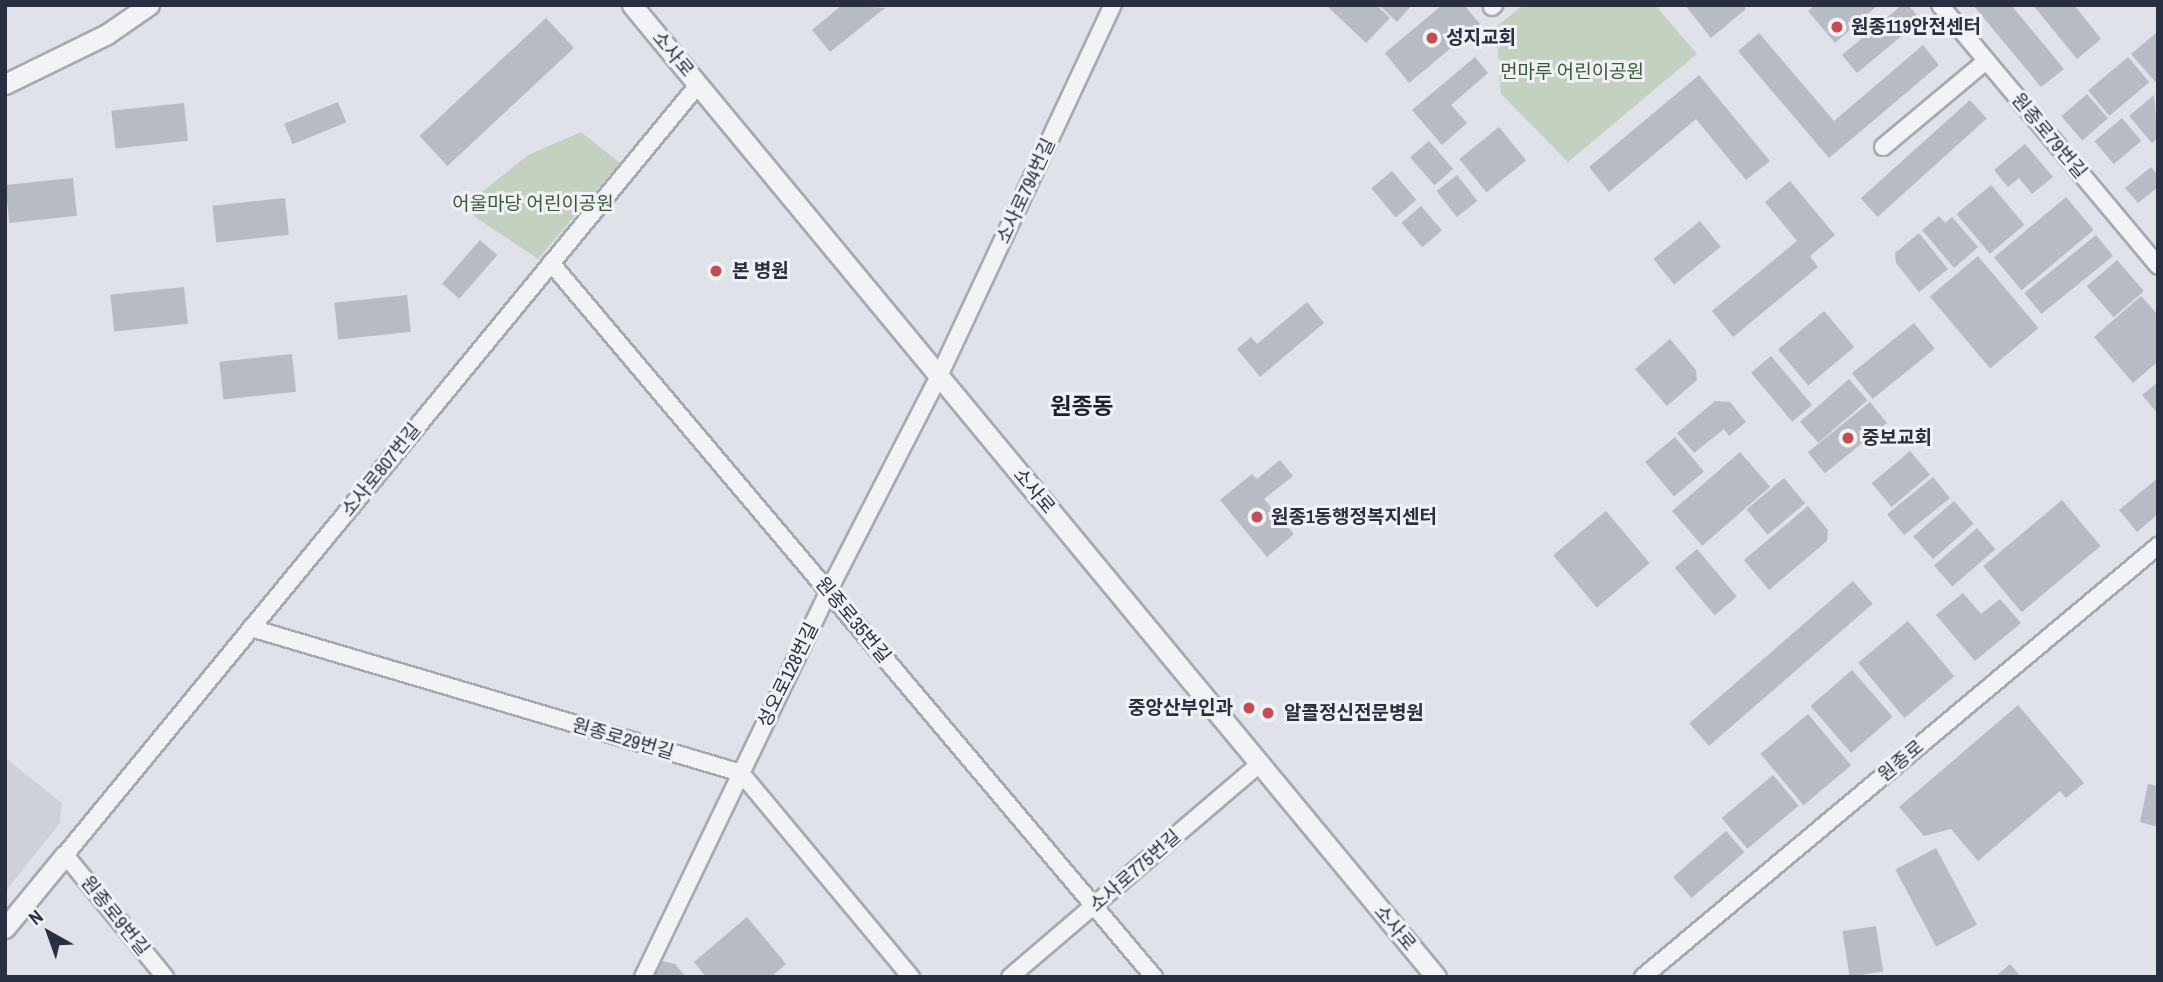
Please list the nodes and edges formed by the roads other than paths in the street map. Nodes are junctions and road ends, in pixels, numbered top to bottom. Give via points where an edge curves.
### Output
1 (149, 5) edge
2 (632, 5) edge
3 (1114, 5) edge
4 (1940, 5) edge
5 (1986, 61) junction
6 (5, 84) edge
7 (698, 85) junction
8 (1883, 147) dead end
9 (551, 263) junction
10 (2158, 266) edge
11 (939, 376) junction
12 (2158, 546) edge
13 (829, 590) junction
14 (251, 628) junction
15 (1259, 764) junction
16 (741, 773) junction
17 (65, 855) junction
18 (1094, 906) junction
19 (5, 928) edge
20 (165, 977) edge
21 (643, 977) edge
22 (911, 977) edge
23 (1010, 977) edge
24 (1154, 977) edge
25 (1436, 977) edge
26 (1643, 977) edge

1 - 6 street via 107,34
2 - 7 street, 소사로
3 - 11 street, 소사로794번길
4 - 5 street, 원종로79번길
5 - 8 street
5 - 10 street, 원종로79번길
7 - 9 street, 소사로807번길
7 - 11 street, 소사로
9 - 13 street, 원종로35번길
9 - 14 street, 소사로807번길
11 - 13 street, 성오로128번길
11 - 15 street, 소사로
12 - 26 street, 원종로
13 - 16 street, 성오로128번길
13 - 18 street, 원종로35번길
14 - 16 street, 원종로29번길
14 - 17 street, 소사로807번길
15 - 18 street, 소사로775번길
15 - 25 street, 소사로
16 - 21 street, 성오로128번길
16 - 22 street
17 - 19 street
17 - 20 street, 원종로9번길
18 - 23 street, 소사로775번길
18 - 24 street, 원종로35번길

